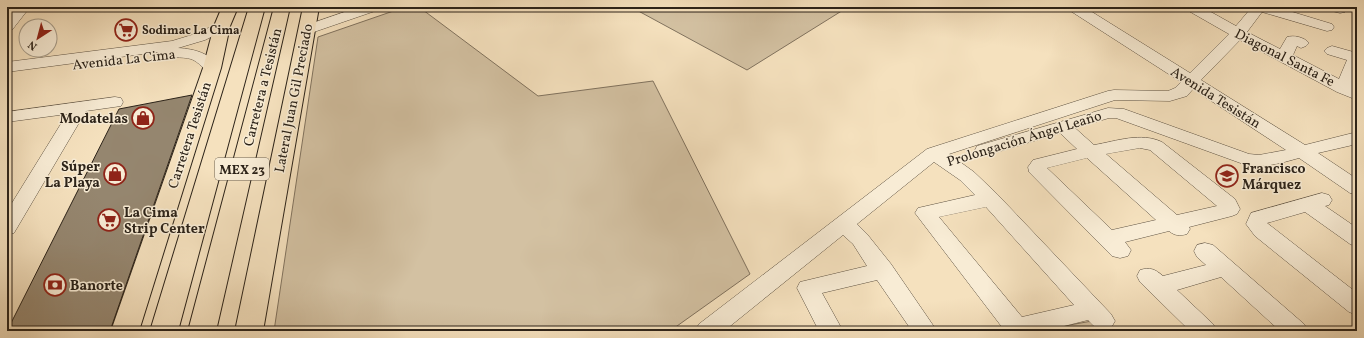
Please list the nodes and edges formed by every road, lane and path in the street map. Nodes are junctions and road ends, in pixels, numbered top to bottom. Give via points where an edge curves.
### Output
1 (23, 7) edge
2 (282, 7) edge
3 (311, 7) edge
4 (373, 7) edge
5 (1074, 7) edge
6 (1088, 7) edge
7 (1192, 7) edge
8 (1260, 7) edge
9 (255, 12) edge
10 (226, 16) edge
11 (7, 27) edge
12 (1327, 27) dead end
13 (306, 30) junction
14 (1238, 33) junction
15 (1301, 43) dead end
16 (1332, 51) dead end
17 (135, 53) junction
18 (1284, 57) junction
19 (1357, 58) edge
20 (7, 67) edge
21 (212, 68) junction
22 (7, 73) edge
23 (1194, 78) junction
24 (1350, 91) edge
25 (1091, 101) junction
26 (115, 102) dead end
27 (79, 108) junction
28 (1108, 114) junction
29 (7, 117) edge
30 (253, 125) junction
31 (1062, 126) junction
32 (1357, 138) edge
33 (1310, 150) junction
34 (1091, 151) junction
35 (941, 157) junction
36 (1357, 174) edge
37 (1357, 188) edge
38 (990, 199) junction
39 (845, 224) junction
40 (7, 228) edge
41 (1178, 228) junction
42 (1357, 239) edge
43 (1205, 251) dead end
44 (263, 259) junction
45 (1225, 268) junction
46 (883, 270) junction
47 (1357, 306) edge
48 (730, 323) edge
49 (1018, 330) edge
50 (125, 331) edge
51 (164, 331) edge
52 (202, 331) edge
53 (249, 331) edge
54 (707, 331) edge
55 (831, 331) edge
56 (925, 331) edge
57 (1205, 331) edge
58 (1296, 331) edge

1 - 11 street
2 - 30 main road, Carretera a Tesistán / MEX 23
3 - 13 main road, Lateral Juan Gil Preciado
4 - 13 street
5 - 23 street, Avenida Tesistán
6 - 23 street, Avenida Tesistán
7 - 14 street, Diagonal Santa Fe
8 - 12 street
8 - 14 street, Prolongación Ángel Leaño
9 - 21 main road via 222,60
9 - 51 main road, Carretera a Tesistán / MEX 23
10 - 17 street, Avenida La Cima via 214,32 186,42
10 - 21 main road, Carretera Tesistán
13 - 44 main road, Lateral Juan Gil Preciado
14 - 18 street, Diagonal Santa Fe
14 - 23 street, Prolongación Ángel Leaño
15 - 18 street via 1292,40
16 - 19 street
17 - 20 street, Avenida La Cima
17 - 21 street, Avenida La Cima via 192,54 203,58
17 - 22 street, Avenida La Cima
18 - 24 street, Diagonal Santa Fe
19 - 24 street
21 - 50 main road, Carretera Tesistán
23 - 25 street, Prolongación Ángel Leaño via 1181,92 1170,96 1114,95
23 - 33 street, Avenida Tesistán
25 - 28 street
25 - 35 street, Prolongación Ángel Leaño
26 - 27 street
27 - 29 street
27 - 40 street
28 - 31 street, Prolongación Ángel Leaño
28 - 33 street, Prolongación Ángel Leaño via 1118,113 1259,161
30 - 44 main road via 270,127 278,133 259,241
30 - 52 main road, Carretera a Tesistán / MEX 23
31 - 34 street
31 - 35 street, Prolongación Ángel Leaño
32 - 33 street, Prolongación Ángel Leaño
33 - 36 street, Avenida Tesistán
33 - 37 street, Avenida Tesistán
34 - 41 street
34 - 41 street via 1148,142 1228,204 1230,209
34 - 41 street via 1040,164 1037,167 1039,172 1114,244
35 - 38 street via 967,176
35 - 39 street, Prolongación Ángel Leaño via 907,175
38 - 49 street via 925,213
38 - 49 street via 1098,316
39 - 46 street via 860,239
39 - 48 street, Prolongación Ángel Leaño
42 - 47 street via 1316,202 1258,218 1256,224
43 - 45 street
44 - 53 main road, Lateral Juan Gil Preciado
45 - 57 street via 1153,281
45 - 58 street
46 - 55 street via 808,288
46 - 56 street
48 - 54 street, Prolongación Ángel Leaño

